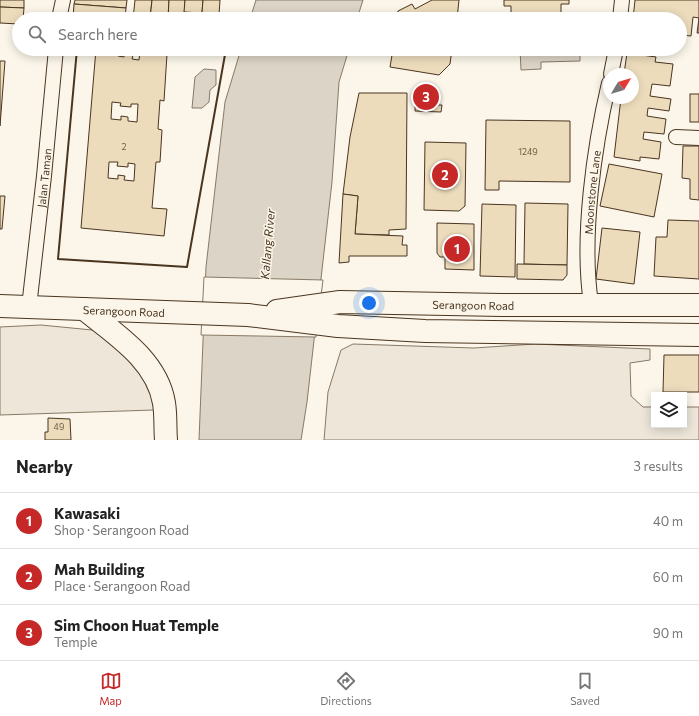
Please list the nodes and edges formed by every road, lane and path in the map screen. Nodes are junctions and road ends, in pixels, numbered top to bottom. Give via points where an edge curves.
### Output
1 (63, 0) edge
2 (622, 0) edge
3 (60, 12) edge
4 (621, 12) edge
5 (55, 56) edge
6 (615, 56) edge
7 (612, 68) edge
8 (605, 104) edge
9 (676, 137) dead end
10 (699, 138) edge
11 (590, 304) junction
12 (699, 305) edge
13 (0, 306) edge
14 (29, 307) junction
15 (84, 309) junction
16 (248, 315) junction
17 (699, 335) edge
18 (166, 440) edge

1 - 3 street
2 - 4 street
5 - 14 street, Jalan Taman
6 - 7 street
8 - 11 street, Moonstone Lane via 593,171 589,220
9 - 10 street
11 - 12 main road, Serangoon Road
11 - 16 main road, Serangoon Road via 340,302
13 - 14 main road, Serangoon Road
14 - 15 main road, Serangoon Road
15 - 16 main road, Serangoon Road
15 - 18 main road via 131,348 151,372 164,404
16 - 17 main road, Serangoon Road via 338,326 440,331

